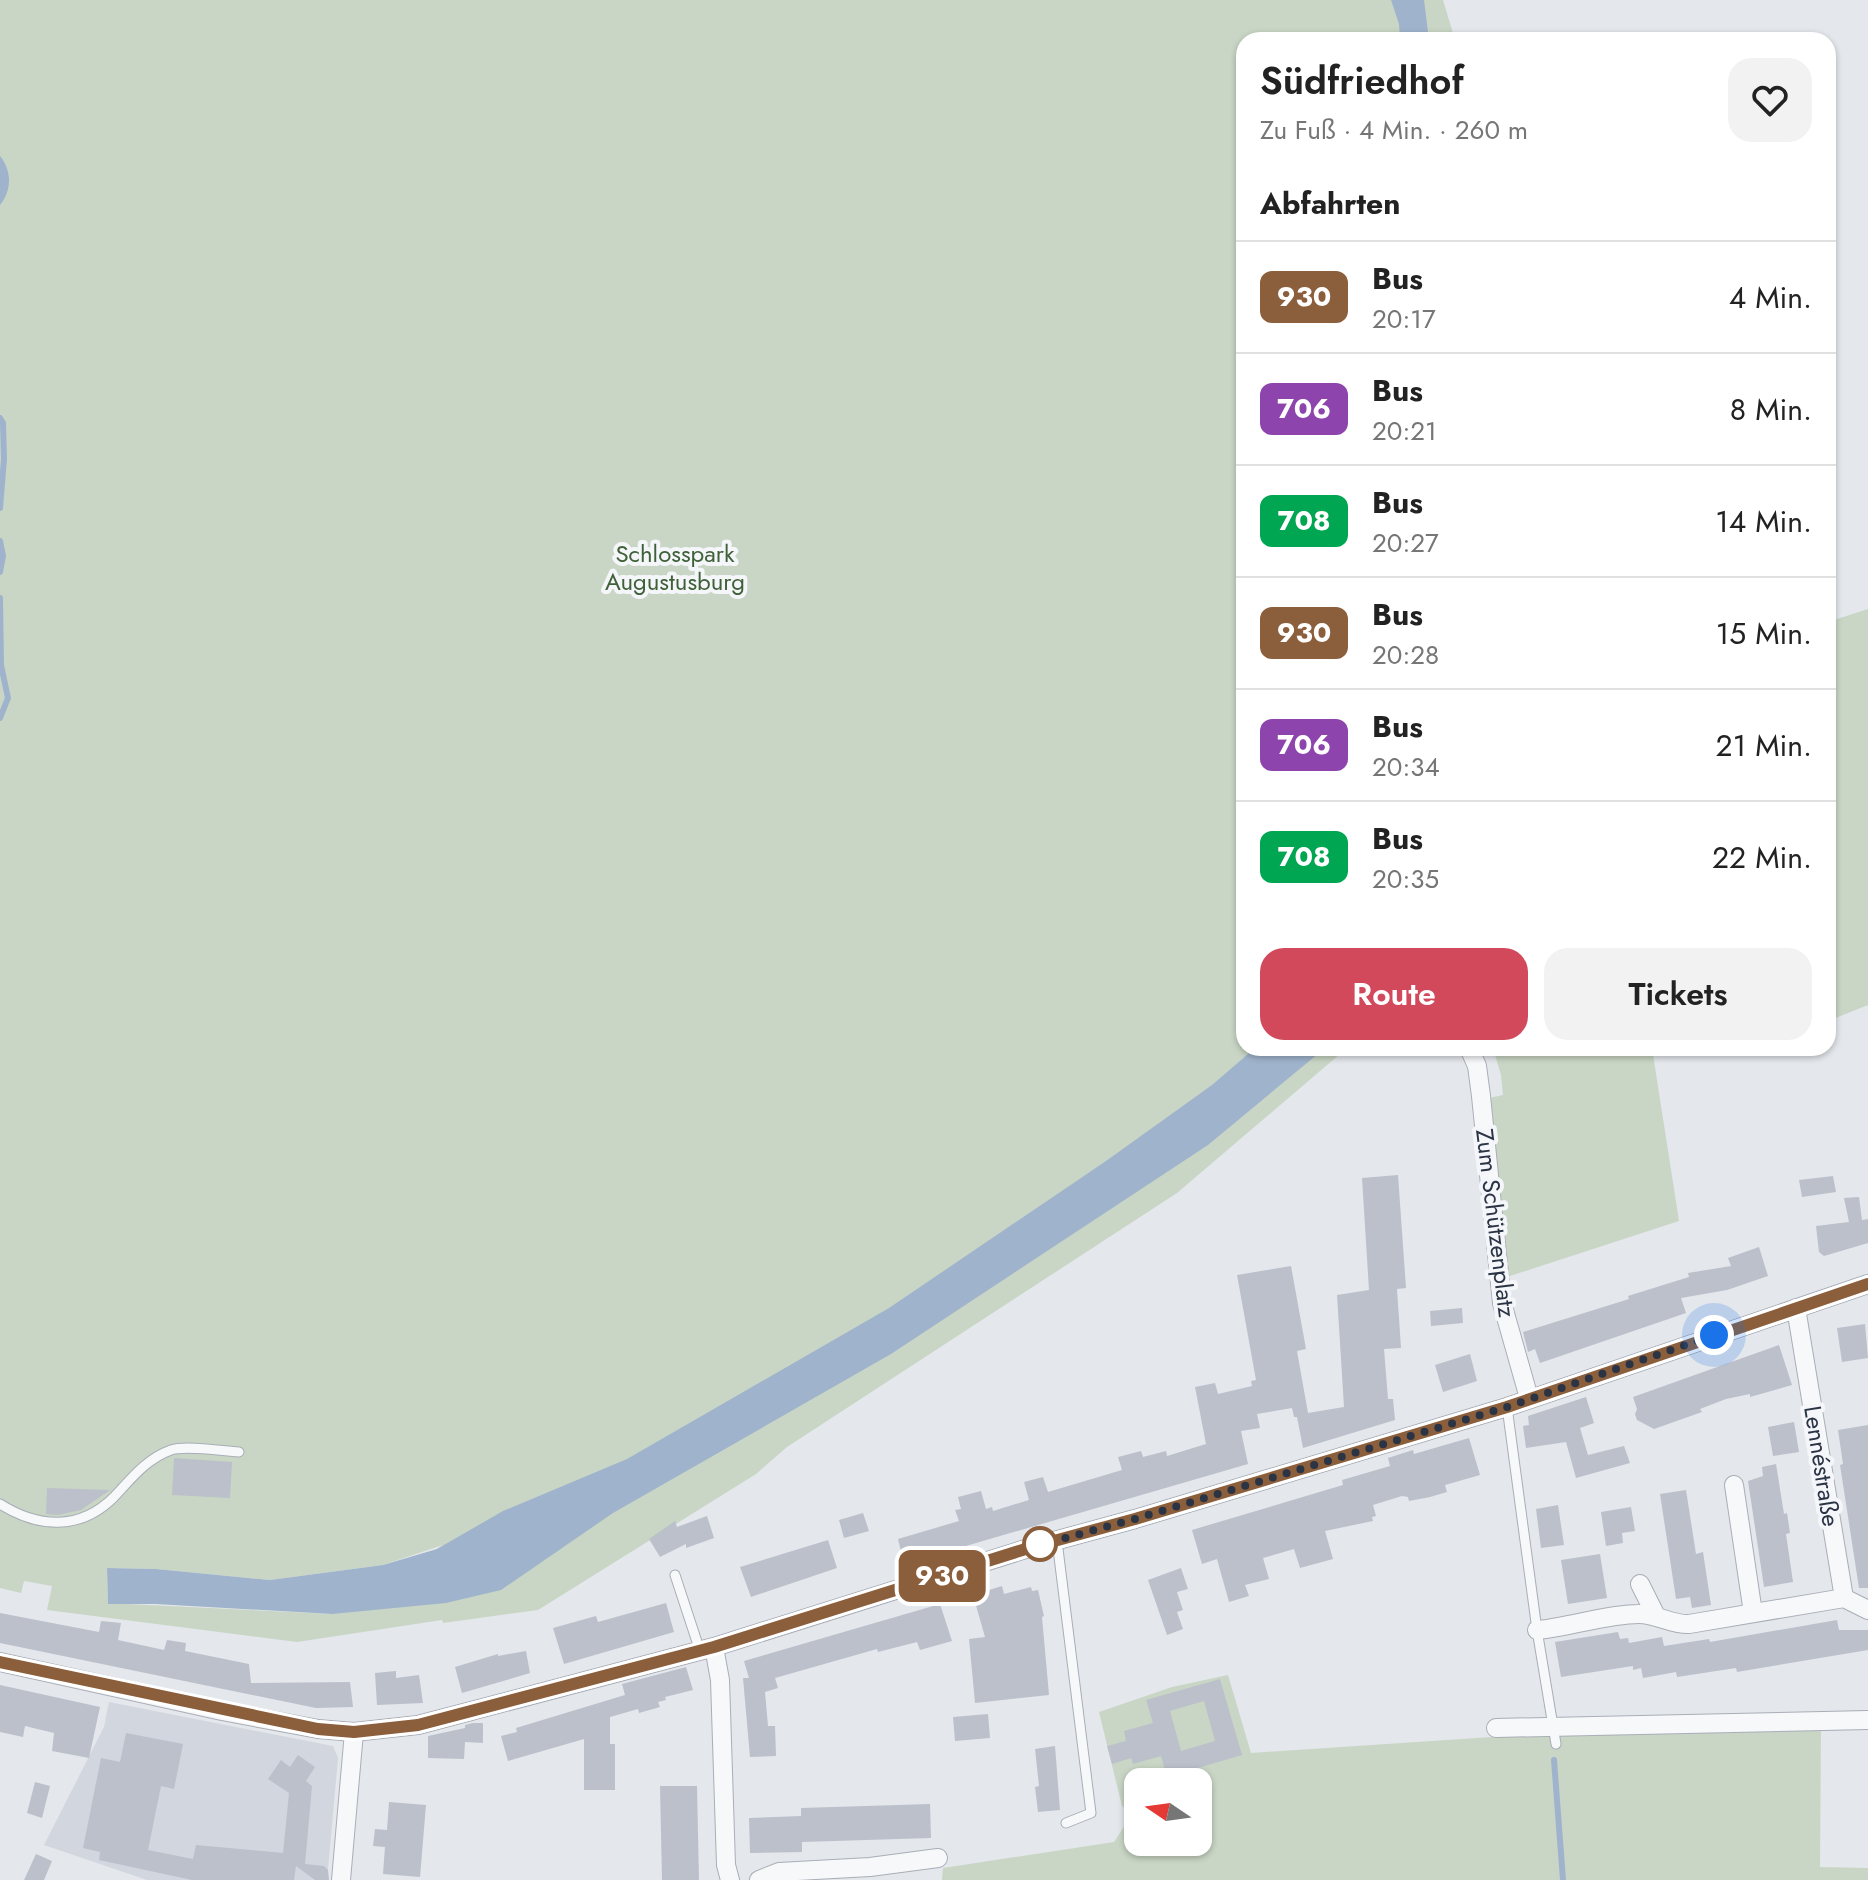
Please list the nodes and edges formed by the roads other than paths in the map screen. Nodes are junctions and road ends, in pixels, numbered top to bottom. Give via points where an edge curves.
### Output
1 (1473, 1056) edge
2 (1868, 1284) edge
3 (1796, 1308) junction
4 (1529, 1398) junction
5 (1507, 1407) junction
6 (239, 1452) dead end
7 (1734, 1485) dead end
8 (0, 1504) edge
9 (1057, 1540) junction
10 (675, 1575) dead end
11 (1640, 1584) dead end
12 (1844, 1598) junction
13 (1868, 1610) edge
14 (1753, 1613) junction
15 (1656, 1616) junction
16 (1537, 1630) junction
17 (707, 1649) junction
18 (0, 1662) edge
19 (1868, 1720) edge
20 (1496, 1728) dead end
21 (354, 1732) junction
22 (1554, 1735) junction
23 (1066, 1823) dead end
24 (938, 1858) dead end
25 (341, 1880) edge
26 (730, 1880) edge
27 (759, 1880) edge

1 - 4 street, Zum Schützenplatz via 1502,1303
2 - 3 street
3 - 4 street
3 - 12 street, Lennéstraße
4 - 5 street
5 - 9 street
5 - 16 lane
6 - 8 lane via 173,1449 143,1465 98,1511 80,1518 38,1521
7 - 14 street
9 - 17 street
9 - 23 lane via 1091,1813
10 - 17 lane
11 - 15 street
12 - 13 street
12 - 14 street
14 - 15 street via 1689,1624
15 - 16 street via 1637,1614
16 - 22 lane
17 - 21 street via 418,1725
17 - 26 street via 720,1680
18 - 21 street via 222,1711
19 - 22 street
20 - 22 street
21 - 25 street
24 - 27 street via 779,1872

